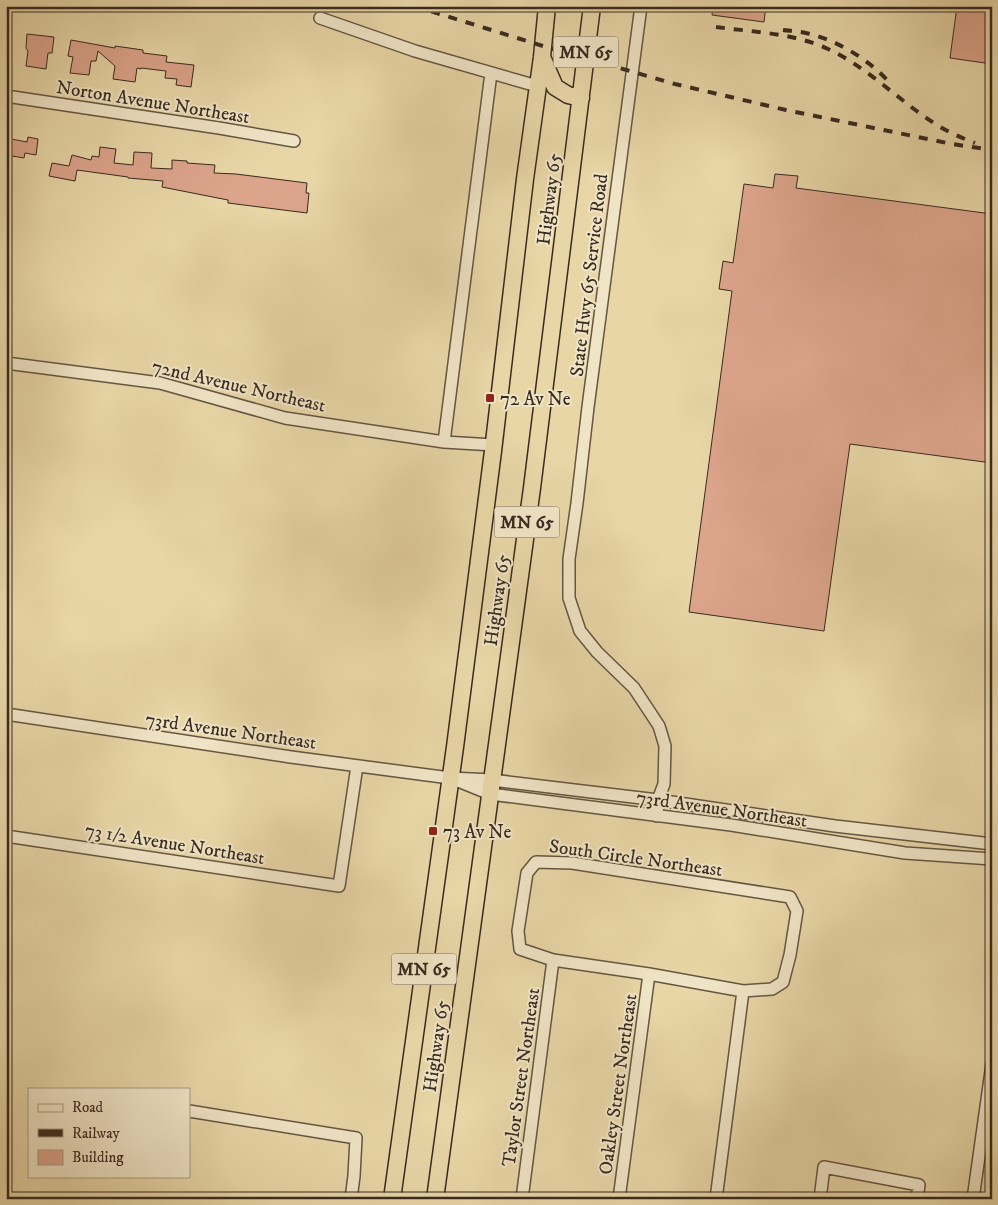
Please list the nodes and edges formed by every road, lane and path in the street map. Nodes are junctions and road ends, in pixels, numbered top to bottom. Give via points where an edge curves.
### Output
1 (548, 6) edge
2 (592, 6) edge
3 (641, 6) edge
4 (320, 18) dead end
5 (542, 57) junction
6 (491, 74) junction
7 (537, 86) junction
8 (6, 96) edge
9 (581, 98) junction
10 (294, 141) dead end
11 (6, 363) edge
12 (444, 442) junction
13 (494, 445) junction
14 (6, 714) edge
15 (357, 766) junction
16 (450, 778) junction
17 (491, 787) junction
18 (658, 800) junction
19 (657, 816) junction
20 (6, 836) edge
21 (992, 844) edge
22 (992, 859) edge
23 (553, 960) junction
24 (649, 974) junction
25 (743, 991) junction
26 (992, 1064) edge
27 (190, 1111) edge
28 (351, 1199) edge
29 (392, 1199) edge
30 (435, 1199) edge
31 (522, 1199) edge
32 (619, 1199) edge
33 (716, 1199) edge
34 (820, 1199) edge
35 (917, 1199) edge
36 (973, 1199) edge

1 - 5 highway, Highway 65 / MN 65
2 - 9 highway, Highway 65 / MN 65
3 - 18 street, State Hwy 65 Service Road via 569,559 569,598 580,632 634,688 659,726 665,746 664,784
4 - 6 street
5 - 7 highway, Highway 65 / MN 65
5 - 9 highway via 555,87
6 - 7 street
6 - 12 street
7 - 13 highway, Highway 65 / MN 65
8 - 10 street, Norton Avenue Northeast
9 - 17 highway, Highway 65 / MN 65
11 - 12 street, 72nd Avenue Northeast via 160,383 285,418
12 - 13 street, 72nd Avenue Northeast
13 - 16 highway, Highway 65 / MN 65
14 - 15 street, 73rd Avenue Northeast
15 - 16 street, 73rd Avenue Northeast
15 - 20 street, 73 1/2 Avenue Northeast via 339,886
16 - 17 street, 73rd Avenue Northeast
16 - 29 highway, Highway 65 / MN 65
17 - 18 street, 73rd Avenue Northeast
17 - 19 street, 73rd Avenue Northeast
17 - 30 highway, Highway 65 / MN 65
18 - 19 street, State Hwy 65 Service Road
18 - 21 street, 73rd Avenue Northeast via 835,826
19 - 22 street, 73rd Avenue Northeast via 905,853
23 - 24 street, South Circle Northeast
23 - 25 street, South Circle Northeast via 520,950 518,931 527,873 536,862 572,863 790,897 797,911 782,982 772,989
23 - 31 street, Taylor Street Northeast
24 - 25 street, South Circle Northeast
24 - 32 street, Oakley Street Northeast
25 - 33 street
26 - 36 street
27 - 28 street via 356,1138
34 - 35 street via 824,1168 919,1185

